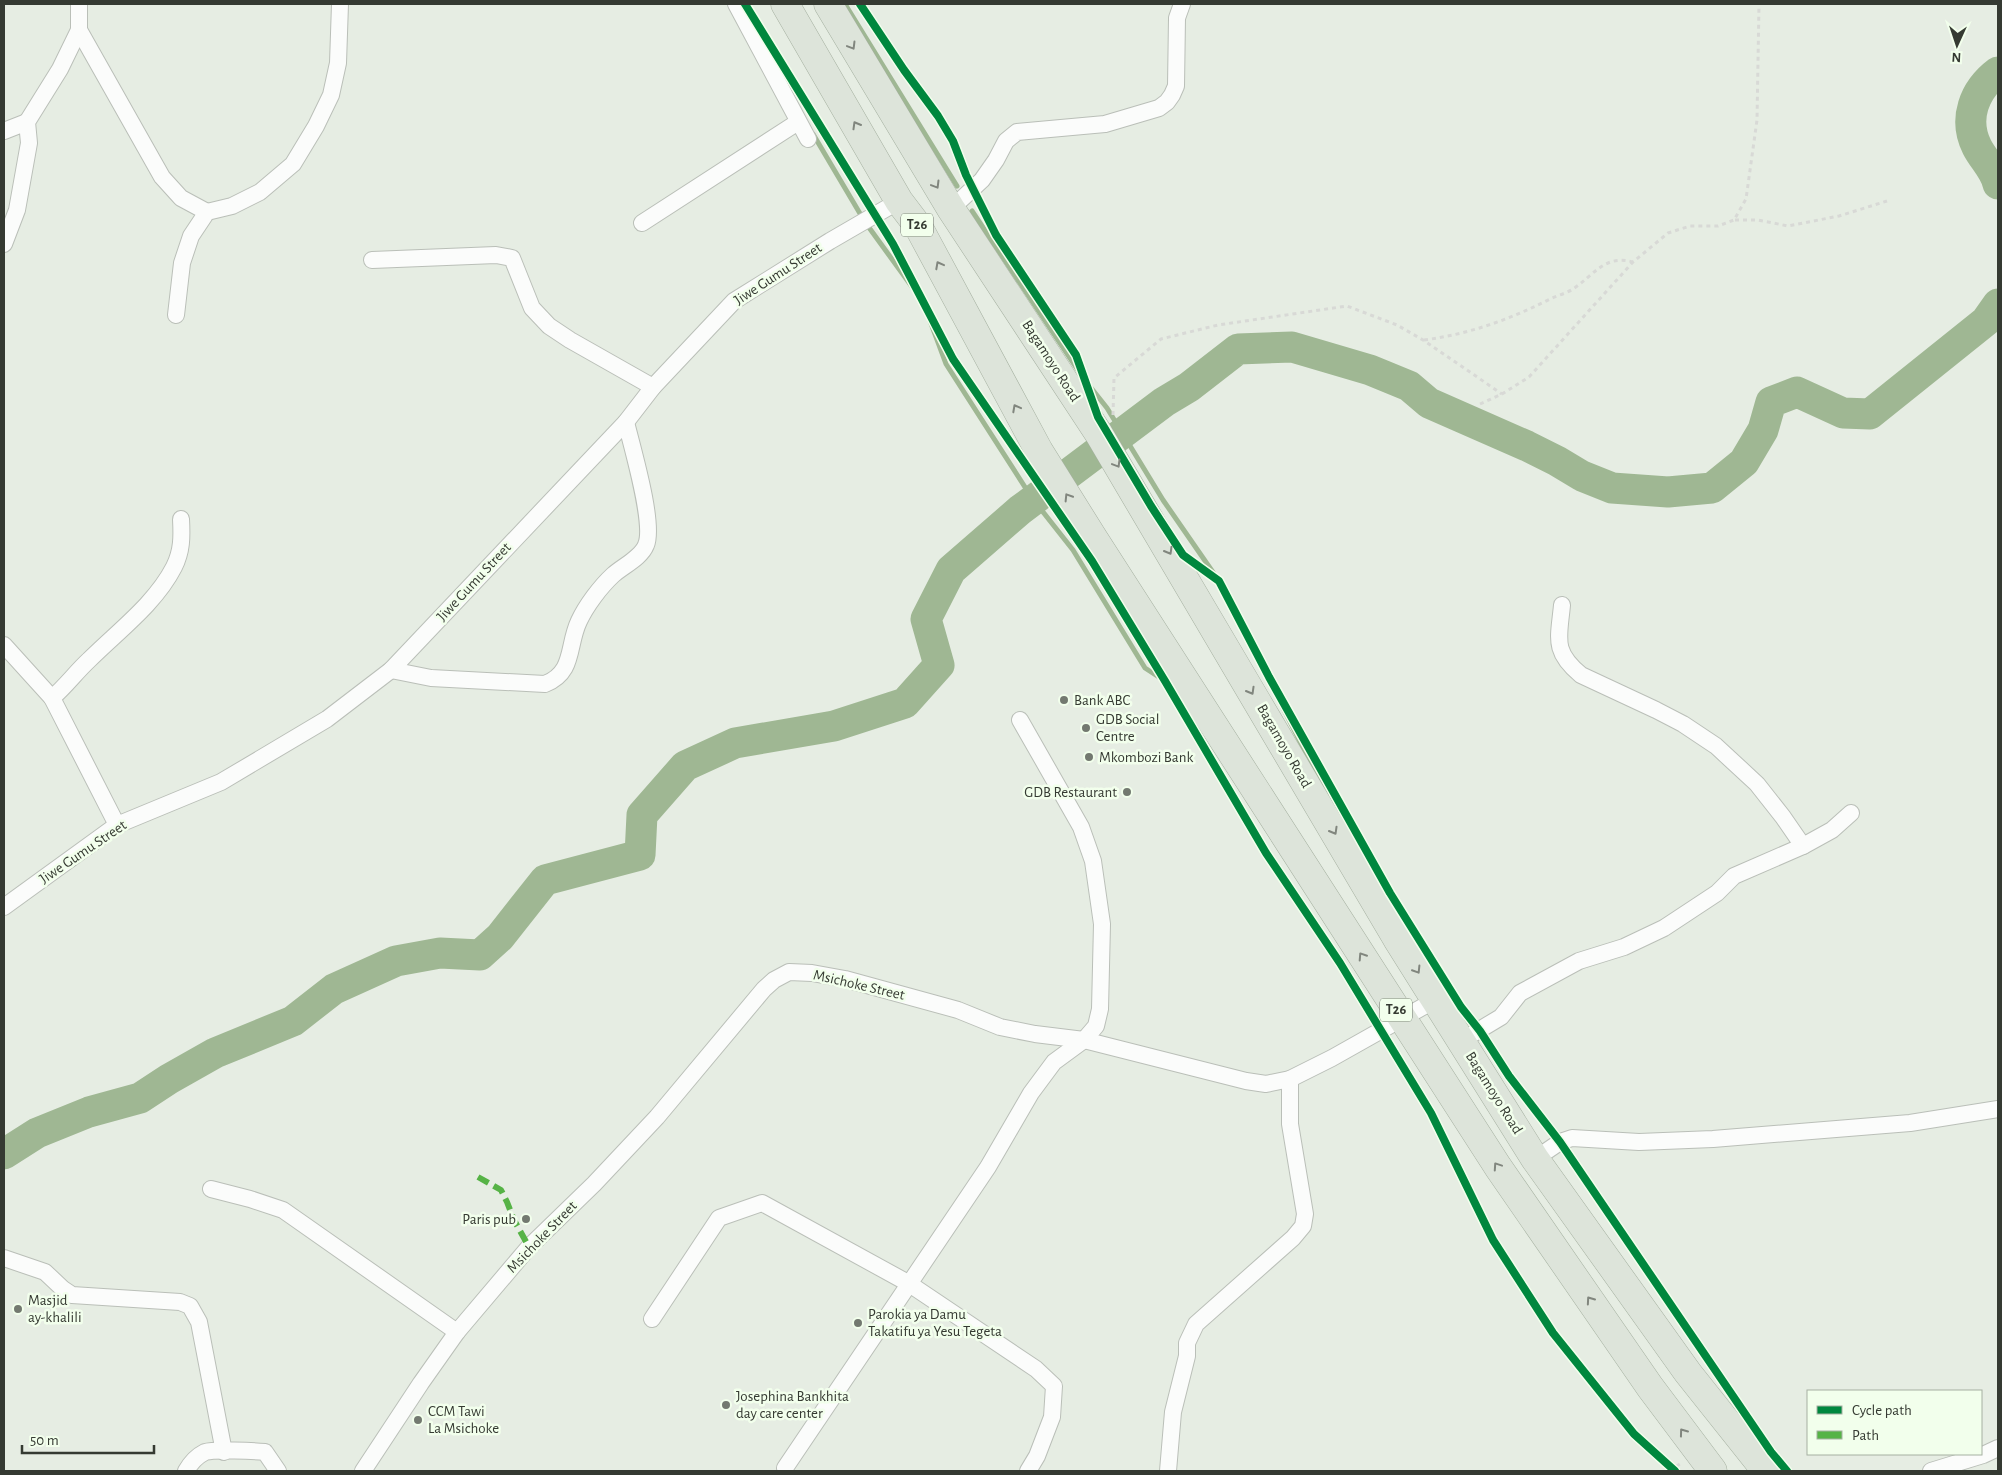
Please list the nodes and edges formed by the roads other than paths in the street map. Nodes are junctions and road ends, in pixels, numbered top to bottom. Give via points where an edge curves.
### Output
1 (79, 4) edge
2 (340, 4) edge
3 (736, 4) edge
4 (785, 4) edge
5 (828, 4) edge
6 (1182, 4) edge
7 (79, 30) junction
8 (27, 122) junction
9 (798, 122) junction
10 (4, 131) edge
11 (808, 140) dead end
12 (899, 201) junction
13 (951, 209) junction
14 (207, 212) junction
15 (642, 223) dead end
16 (4, 244) edge
17 (372, 260) dead end
18 (176, 315) dead end
19 (653, 387) junction
20 (626, 422) junction
21 (181, 519) dead end
22 (1562, 604) dead end
23 (4, 645) edge
24 (391, 670) junction
25 (52, 698) junction
26 (1020, 720) dead end
27 (1851, 812) dead end
28 (117, 825) junction
29 (1803, 846) junction
30 (4, 907) edge
31 (1436, 1000) junction
32 (1402, 1019) junction
33 (1084, 1040) junction
34 (1461, 1041) junction
35 (1290, 1079) junction
36 (1998, 1109) edge
37 (1535, 1160) junction
38 (211, 1189) dead end
39 (4, 1258) edge
40 (908, 1284) junction
41 (652, 1319) dead end
42 (457, 1332) junction
43 (1998, 1448) edge
44 (224, 1452) junction
45 (785, 1468) dead end
46 (186, 1471) edge
47 (278, 1471) edge
48 (363, 1471) edge
49 (1028, 1471) edge
50 (1168, 1471) edge
51 (1713, 1471) edge
52 (1766, 1471) edge
53 (1931, 1471) edge

1 - 7 street
2 - 14 street via 338,63 331,96 293,164 260,192 232,206
3 - 9 street
12 -> 4 highway, T26
5 -> 13 highway, Bagamoyo Road / T26
6 - 13 street via 1177,18 1176,86 1167,102 1159,108 1105,124 1018,132 1006,141 982,180
7 - 8 street via 60,69
7 - 14 street via 162,177 181,198
8 - 10 street
8 - 16 street via 29,143 17,210
9 - 11 street
9 - 15 street
12 - 19 street, Jiwe Gumu Street via 734,301
32 -> 12 highway, T26 via 1039,451 918,226
13 -> 31 highway, Bagamoyo Road / T26 via 1144,508
14 - 18 street via 191,236 182,263
17 - 19 street via 496,255 512,258 532,308 549,326
19 - 20 street, Jiwe Gumu Street
20 - 24 street, Jiwe Gumu Street
20 - 24 street via 643,494 648,529 646,545 638,556 612,576 586,609 558,679 545,684 479,681 431,678
21 - 25 street via 182,545 174,568 149,602
22 - 29 street via 1559,645 1569,665 1581,676 1683,724 1716,746 1758,784
23 - 25 street
24 - 28 street, Jiwe Gumu Street via 327,719 221,782
25 - 28 street
26 - 33 street via 1081,827 1093,862 1102,924 1100,1009 1096,1026
27 - 29 street via 1832,830
28 - 30 street, Jiwe Gumu Street
29 - 34 street via 1734,876 1717,893 1664,928 1624,947 1579,961 1520,993 1501,1017
31 - 32 street, Msichoke Street
31 - 34 highway, Bagamoyo Road / T26
32 - 35 street, Msichoke Street
51 -> 32 highway, T26 via 1650,1387 1498,1167
33 - 35 street, Msichoke Street via 1246,1081 1266,1084
33 - 40 street via 1054,1062 1031,1093 988,1167
33 - 42 street, Msichoke Street via 1000,1027 958,1010 845,979 789,972 764,989 657,1117 529,1247
34 - 37 highway, Bagamoyo Road / T26
35 - 50 street via 1290,1124 1305,1214 1303,1226 1286,1245 1196,1324 1187,1343 1187,1356 1173,1412
36 - 37 street via 1910,1123 1713,1139 1639,1142 1572,1138 1560,1142
37 - 52 highway, Bagamoyo Road / T26 via 1688,1374
38 - 42 street via 283,1210
39 - 44 street via 45,1272 72,1295 180,1302 190,1306 199,1322
40 - 41 street via 762,1203 719,1218
40 - 45 street
40 - 49 street via 1036,1369 1054,1386 1052,1417
42 - 48 street, Msichoke Street via 420,1382
43 - 53 street
44 - 46 street via 208,1451
44 - 47 street via 265,1452

